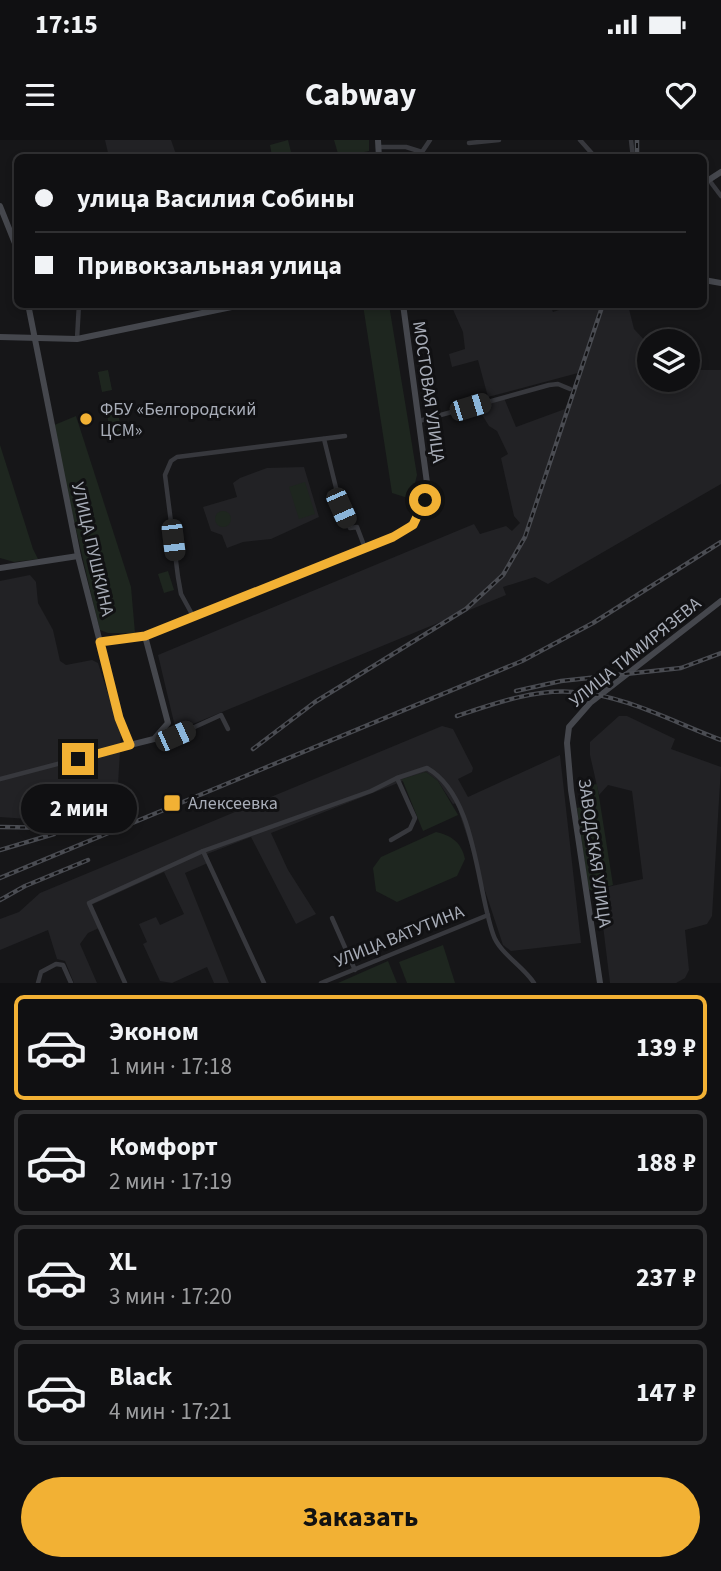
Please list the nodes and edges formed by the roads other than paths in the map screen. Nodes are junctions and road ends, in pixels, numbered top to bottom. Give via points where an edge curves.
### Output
1 (429, 140) edge
2 (499, 140) edge
3 (580, 140) edge
4 (469, 142) dead end
5 (378, 144) edge
6 (592, 154) edge
7 (707, 182) edge
8 (721, 195) edge
9 (0, 206) edge
10 (14, 241) edge
11 (29, 308) edge
12 (79, 308) edge
13 (227, 308) edge
14 (404, 308) edge
15 (0, 337) edge
16 (35, 338) junction
17 (77, 339) junction
18 (570, 388) dead end
19 (419, 421) junction
20 (345, 436) dead end
21 (324, 439) junction
22 (365, 548) junction
23 (78, 556) junction
24 (0, 568) edge
25 (721, 601) edge
26 (193, 616) junction
27 (145, 636) junction
28 (100, 642) junction
29 (569, 727) joint
30 (228, 729) dead end
31 (162, 733) junction
32 (130, 745) junction
33 (397, 778) junction
34 (0, 779) edge
35 (391, 840) dead end
36 (203, 850) junction
37 (488, 915) junction
38 (332, 918) dead end
39 (355, 970) junction
40 (38, 983) edge
41 (71, 983) edge
42 (125, 983) edge
43 (264, 983) edge
44 (321, 983) edge
45 (534, 983) edge
46 (600, 983) edge

1 - 5 street via 422,152
2 - 4 street
3 - 6 street
7 - 8 street
9 - 10 street
11 - 16 street, УЛИЦА ПУШКИНА
12 - 17 street
13 - 17 street
14 - 19 street, МОСТОВАЯ УЛИЦА
15 - 16 street
16 - 17 street
16 - 23 street, УЛИЦА ПУШКИНА
18 - 19 street via 549,385
19 - 22 street, МОСТОВАЯ УЛИЦА via 425,500 413,525
20 - 21 street
21 - 22 street via 341,508 350,528 357,527 361,533
21 - 26 street via 171,461 165,475 178,577
22 - 26 street
23 - 24 street
23 - 28 street, УЛИЦА ПУШКИНА
25 - 29 street, УЛИЦА ТИМИРЯЗЕВА via 590,704
26 - 27 street
27 - 28 street
27 - 31 street via 168,723
28 - 32 street, УЛИЦА ПУШКИНА
29 - 46 street, ЗАВОДСКАЯ УЛИЦА via 571,790
30 - 31 street via 221,715 175,736
31 - 32 street
32 - 34 street
33 - 35 street via 415,818 410,829
33 - 36 street, УЛИЦА ВАТУТИНА
33 - 37 street, УЛИЦА ВАТУТИНА via 427,768 441,776 460,807
36 - 42 street, УЛИЦА ВАТУТИНА via 89,903
36 - 43 street
37 - 39 street, УЛИЦА ВАТУТИНА
37 - 45 street, УЛИЦА ВАТУТИНА via 494,937
38 - 39 street
39 - 44 street, УЛИЦА ВАТУТИНА
40 - 41 street via 41,972 56,964 62,965

